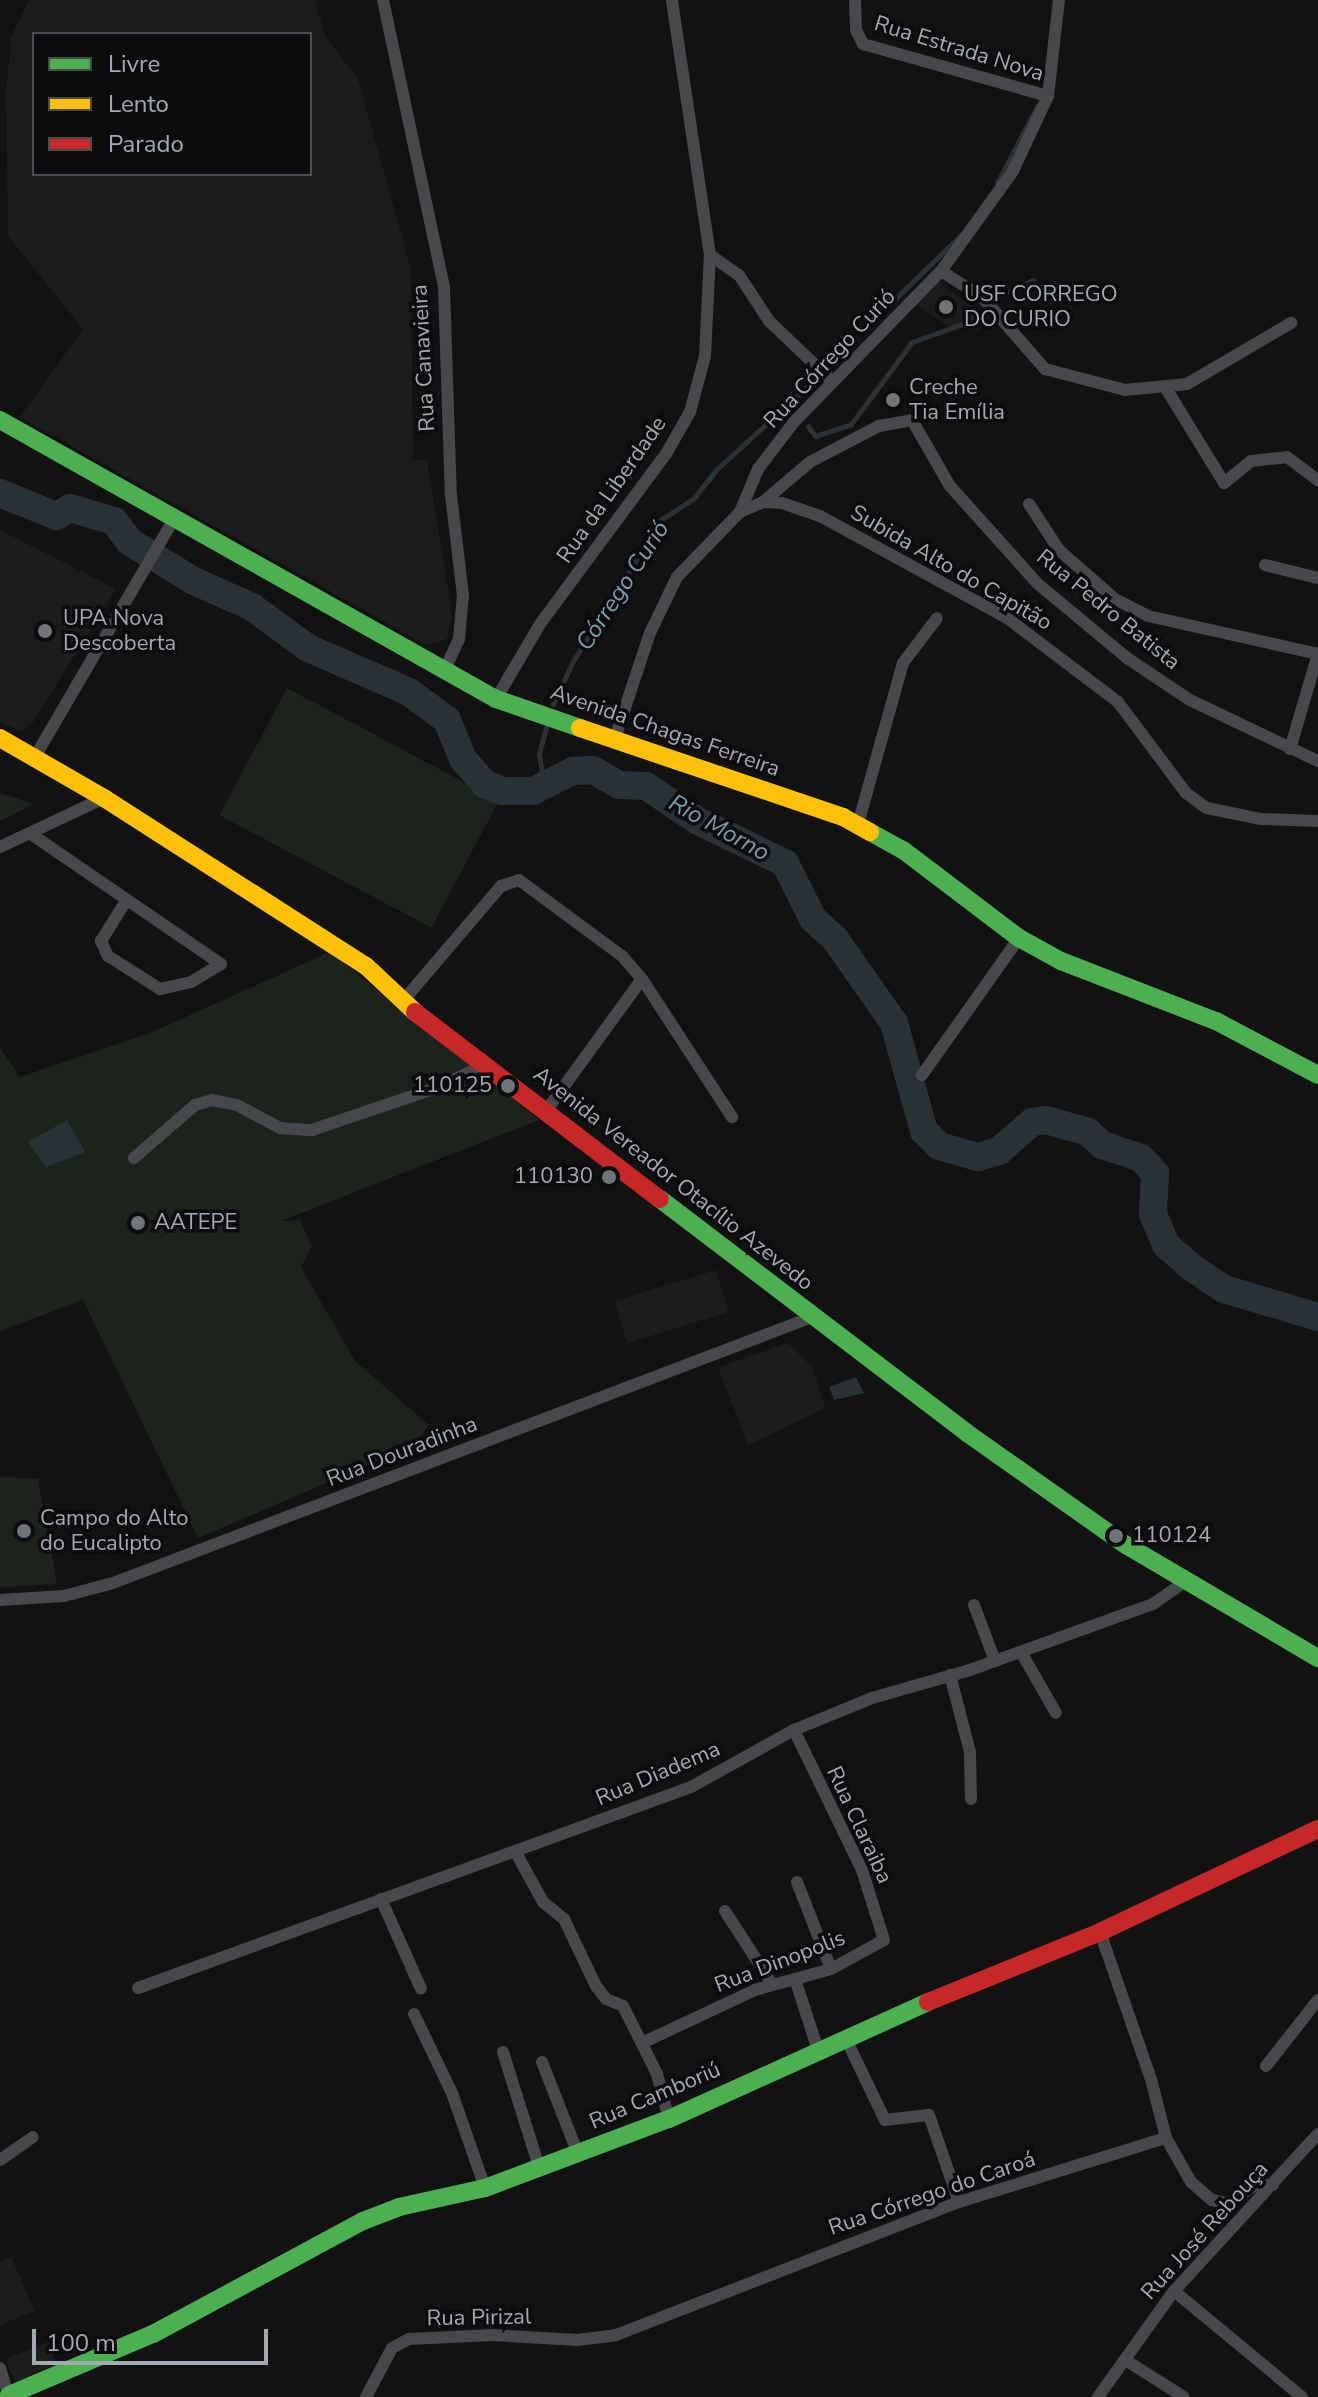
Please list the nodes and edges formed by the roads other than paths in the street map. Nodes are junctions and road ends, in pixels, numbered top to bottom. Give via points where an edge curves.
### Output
1 (383, 0) edge
2 (672, 0) edge
3 (855, 0) edge
4 (1059, 0) edge
5 (1048, 96) junction
6 (710, 255) junction
7 (941, 271) junction
8 (1291, 323) dead end
9 (833, 382) junction
10 (1167, 390) junction
11 (0, 420) edge
12 (1318, 480) edge
13 (763, 502) junction
14 (1029, 504) dead end
15 (740, 512) junction
16 (170, 525) junction
17 (1265, 565) dead end
18 (1318, 578) edge
19 (937, 618) dead end
20 (1318, 654) edge
21 (445, 669) junction
22 (496, 699) junction
23 (0, 738) edge
24 (614, 741) junction
25 (1290, 749) junction
26 (36, 755) junction
27 (1318, 761) edge
28 (104, 798) junction
29 (1318, 821) edge
30 (858, 824) junction
31 (31, 834) junction
32 (0, 847) edge
33 (126, 901) junction
34 (1017, 940) junction
35 (642, 979) junction
36 (402, 1002) junction
37 (486, 1064) junction
38 (922, 1075) dead end
39 (1318, 1075) edge
40 (546, 1111) junction
41 (732, 1117) dead end
42 (134, 1158) dead end
43 (812, 1317) junction
44 (1185, 1582) junction
45 (0, 1600) edge
46 (974, 1605) dead end
47 (1021, 1652) junction
48 (1318, 1658) edge
49 (995, 1661) junction
50 (950, 1675) junction
51 (1056, 1713) dead end
52 (794, 1730) junction
53 (971, 1799) dead end
54 (1318, 1829) edge
55 (515, 1851) junction
56 (797, 1882) dead end
57 (381, 1899) junction
58 (725, 1911) dead end
59 (1100, 1932) junction
60 (885, 1938) joint
61 (831, 1969) junction
62 (796, 1982) junction
63 (772, 1984) junction
64 (138, 1988) dead end
65 (421, 1989) dead end
66 (1318, 2000) edge
67 (414, 2014) dead end
68 (845, 2037) junction
69 (644, 2042) junction
70 (818, 2050) junction
71 (503, 2052) dead end
72 (542, 2062) dead end
73 (1266, 2066) dead end
74 (669, 2119) junction
75 (1318, 2134) edge
76 (33, 2137) dead end
77 (1166, 2138) junction
78 (578, 2154) junction
79 (0, 2160) edge
80 (540, 2170) junction
81 (1273, 2185) junction
82 (485, 2188) junction
83 (959, 2202) junction
84 (1174, 2291) junction
85 (577, 2340) joint
86 (1127, 2361) junction
87 (0, 2368) edge
88 (9, 2396) edge
89 (366, 2397) edge
90 (1098, 2397) edge
91 (1184, 2397) edge
92 (1302, 2397) edge

1 - 21 street, Rua Canavieira via 444,288 451,495 463,595 459,639
2 - 6 street, Rua da Liberdade
3 - 5 street, Rua Estrada Nova via 859,39 886,52
4 - 5 street, Rua Córrego Curió
5 - 7 street, Rua Córrego Curió via 1013,171
6 - 9 street via 739,275 769,321
6 - 22 street, Rua da Liberdade via 705,356 690,412 540,624
7 - 9 street, Rua Córrego Curió
7 - 10 street via 982,297 1045,369 1125,390
8 - 10 street
9 - 15 street, Rua Córrego Curió via 758,469
10 - 12 street via 1224,483 1251,461 1287,457
11 - 16 street, Avenida Chagas Ferreira
13 - 15 street
13 - 25 street, Rua Pedro Batista via 810,462 879,426 912,420 950,486 1038,584 1127,658 1190,700
13 - 29 street, Subida Alto do Capitão via 820,516 1007,618 1118,702 1186,793 1207,808 1260,819
14 - 20 street via 1059,550 1115,599 1148,616
15 - 24 street, Rua Córrego Curió via 677,577 662,602
16 - 21 street, Avenida Chagas Ferreira
16 - 26 street
17 - 18 street
19 - 30 street via 903,663
20 - 25 street
21 - 22 street, Avenida Chagas Ferreira
22 - 24 street, Avenida Chagas Ferreira
23 - 26 street, Avenida Vereador Otacílio Azevedo
24 - 30 street, Avenida Chagas Ferreira
25 - 27 street, Rua Pedro Batista
26 - 28 street, Avenida Vereador Otacílio Azevedo
28 - 31 street
28 - 36 street, Avenida Vereador Otacílio Azevedo via 356,959
30 - 34 street, Avenida Chagas Ferreira via 903,850
31 - 32 street
31 - 33 street
33 - 33 street via 138,909 221,964 191,982 160,989 108,956 101,941
34 - 38 street
34 - 39 street, Avenida Chagas Ferreira via 1105,982 1216,1021
35 - 36 street via 622,956 545,898 519,880 507,880
35 - 40 street
35 - 41 street
36 - 37 street, Avenida Vereador Otacílio Azevedo
37 - 40 street, Avenida Vereador Otacílio Azevedo
37 - 42 street via 439,1087 312,1130 280,1128 237,1105 212,1100 178,1118
40 - 43 street, Avenida Vereador Otacílio Azevedo
43 - 44 street, Avenida Vereador Otacílio Azevedo via 967,1433
43 - 45 street, Rua Douradinha via 113,1583 64,1596
44 - 47 street, Rua Diadema via 1153,1604
44 - 48 street, Avenida Vereador Otacílio Azevedo
46 - 49 street
47 - 49 street, Rua Diadema
47 - 51 street
49 - 50 street, Rua Diadema
50 - 52 street, Rua Diadema via 872,1698
50 - 53 street via 970,1752
52 - 55 street, Rua Diadema via 691,1787
52 - 60 street, Rua Claraiba via 862,1870
54 - 59 street, Rua Camboriú
55 - 57 street, Rua Diadema
55 - 69 street via 543,1902 564,1919 596,1986 606,1999 623,2006
56 - 61 street
57 - 64 street, Rua Diadema
57 - 65 street
58 - 63 street
59 - 68 street, Rua Camboriú
59 - 77 street
60 - 61 street, Rua Dinopolis
61 - 62 street, Rua Dinopolis
62 - 63 street, Rua Dinopolis
62 - 70 street
63 - 69 street, Rua Dinopolis
66 - 73 street
67 - 82 street via 452,2093
68 - 70 street, Rua Camboriú
68 - 83 street via 885,2120 929,2115
69 - 74 street
70 - 74 street, Rua Camboriú
71 - 80 street
72 - 78 street
74 - 78 street, Rua Camboriú
75 - 81 street, Rua José Rebouça
76 - 79 street
77 - 81 street via 1191,2182 1212,2200 1228,2203 1256,2185
77 - 83 street, Rua Córrego do Caroá
78 - 80 street, Rua Camboriú
80 - 82 street, Rua Camboriú
81 - 84 street, Rua José Rebouça
82 - 88 street, Rua Camboriú via 399,2207 363,2221 153,2334
83 - 85 street, Rua Córrego do Caroá via 655,2323
84 - 86 street, Rua José Rebouça
84 - 92 street
85 - 89 street, Rua Pirizal via 493,2335 409,2339 392,2348
86 - 90 street, Rua José Rebouça
86 - 91 street
87 - 88 street

